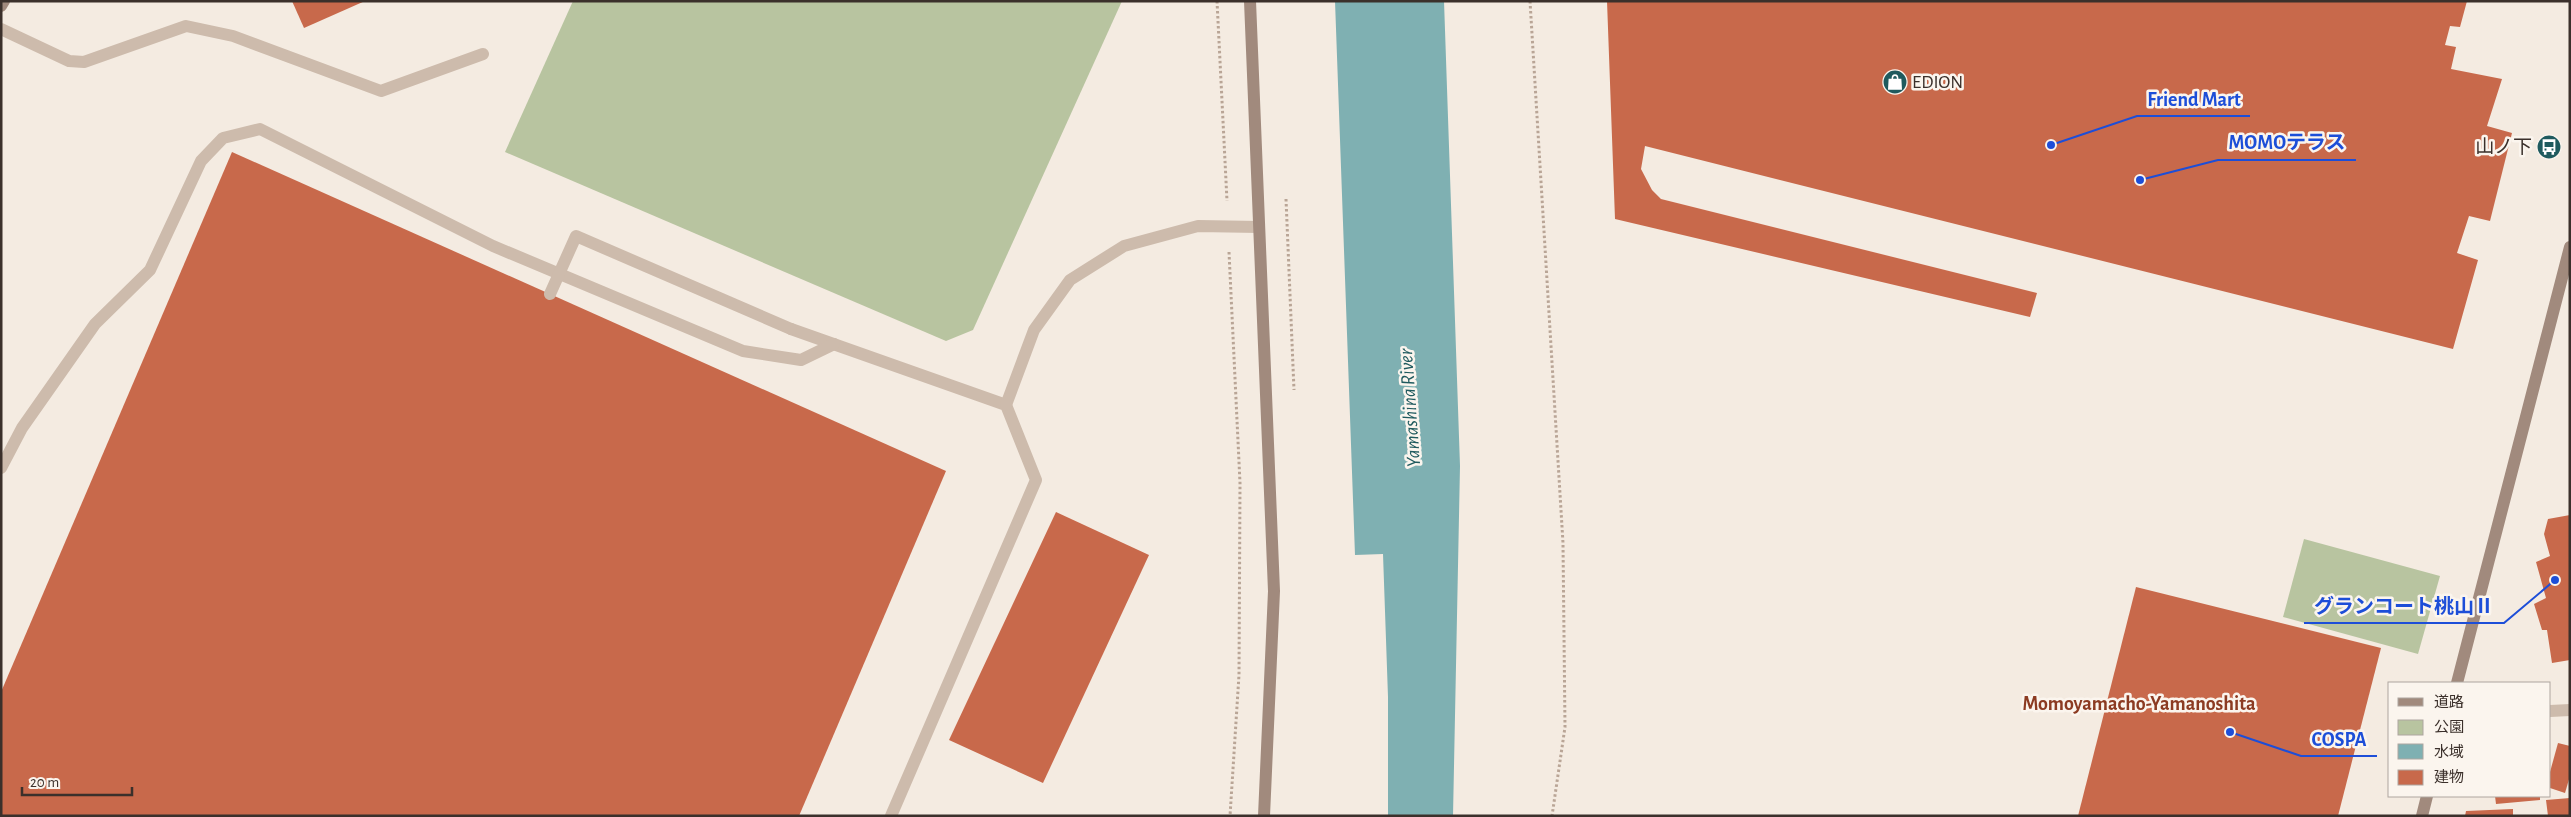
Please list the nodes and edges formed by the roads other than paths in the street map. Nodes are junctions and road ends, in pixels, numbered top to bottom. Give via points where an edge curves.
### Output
1 (4, 1) edge
2 (1250, 1) edge
3 (1, 6) edge
4 (1, 28) edge
5 (483, 54) dead end
6 (1260, 227) junction
7 (2570, 248) edge
8 (550, 294) dead end
9 (834, 344) junction
10 (1006, 405) junction
11 (1, 468) edge
12 (2457, 682) edge
13 (2570, 710) edge
14 (2551, 711) edge
15 (2427, 797) edge
16 (891, 816) edge
17 (1264, 816) edge
18 (2422, 816) edge

1 - 3 street
2 - 6 street
4 - 5 street via 69,61 84,62 186,26 233,36 381,91
6 - 10 street via 1198,226 1124,246 1070,280 1034,330
6 - 17 street via 1274,591
7 - 12 street
8 - 9 street, bridge via 576,236 791,329
9 - 10 street
9 - 11 street via 801,360 742,351 494,246 260,129 223,138 201,161 150,270 95,324 22,428
10 - 16 street via 1036,480
13 - 14 street
15 - 18 street

